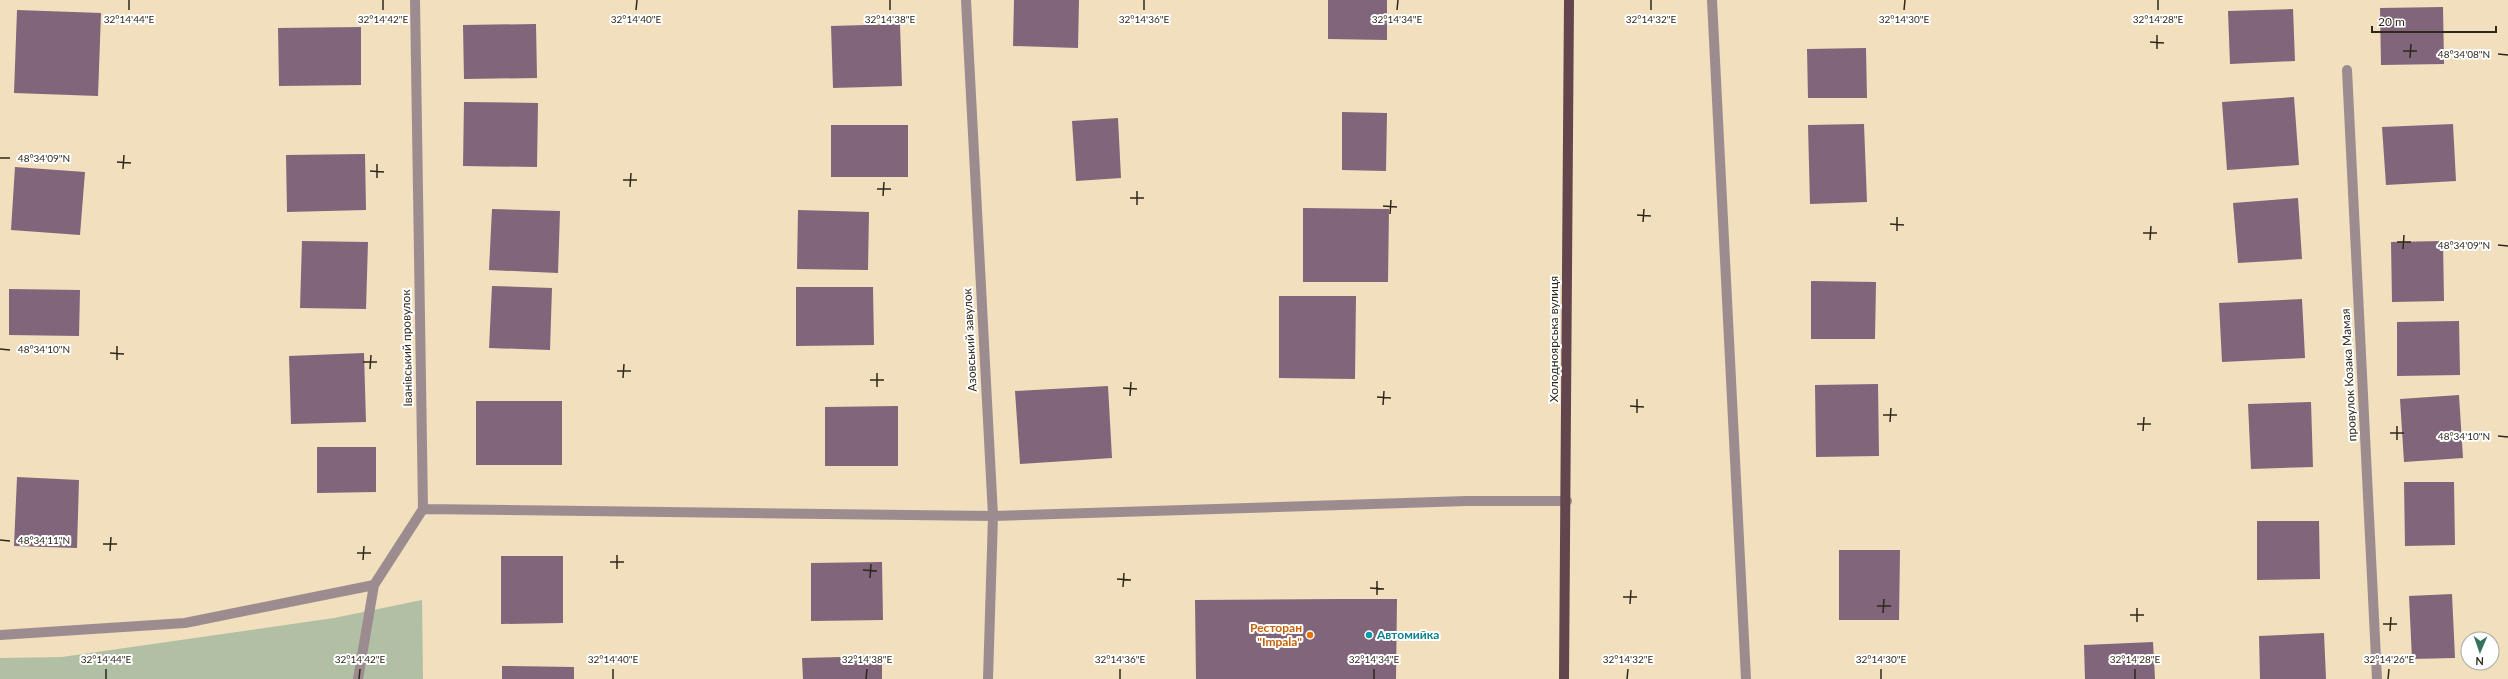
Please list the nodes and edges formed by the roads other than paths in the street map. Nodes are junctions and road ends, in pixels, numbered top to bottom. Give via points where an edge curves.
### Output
1 (415, 0) edge
2 (966, 0) edge
3 (1569, 0) edge
4 (1712, 0) edge
5 (2347, 70) dead end
6 (1567, 501) junction
7 (423, 509) junction
8 (993, 516) junction
9 (374, 585) junction
10 (0, 635) edge
11 (358, 679) edge
12 (988, 679) edge
13 (1564, 679) edge
14 (1746, 679) edge
15 (2377, 679) edge

1 - 7 street, Іванівський провулок
2 - 8 street, Азовський завулок
3 - 6 main road, Холодноярська вулиця
4 - 14 street
5 - 15 street, провулок Козака Мамая
6 - 8 street via 1459,501
6 - 13 main road, Холодноярська вулиця
7 - 8 street
7 - 9 street
8 - 12 street, Азовський завулок
9 - 10 street via 185,623
9 - 11 street

